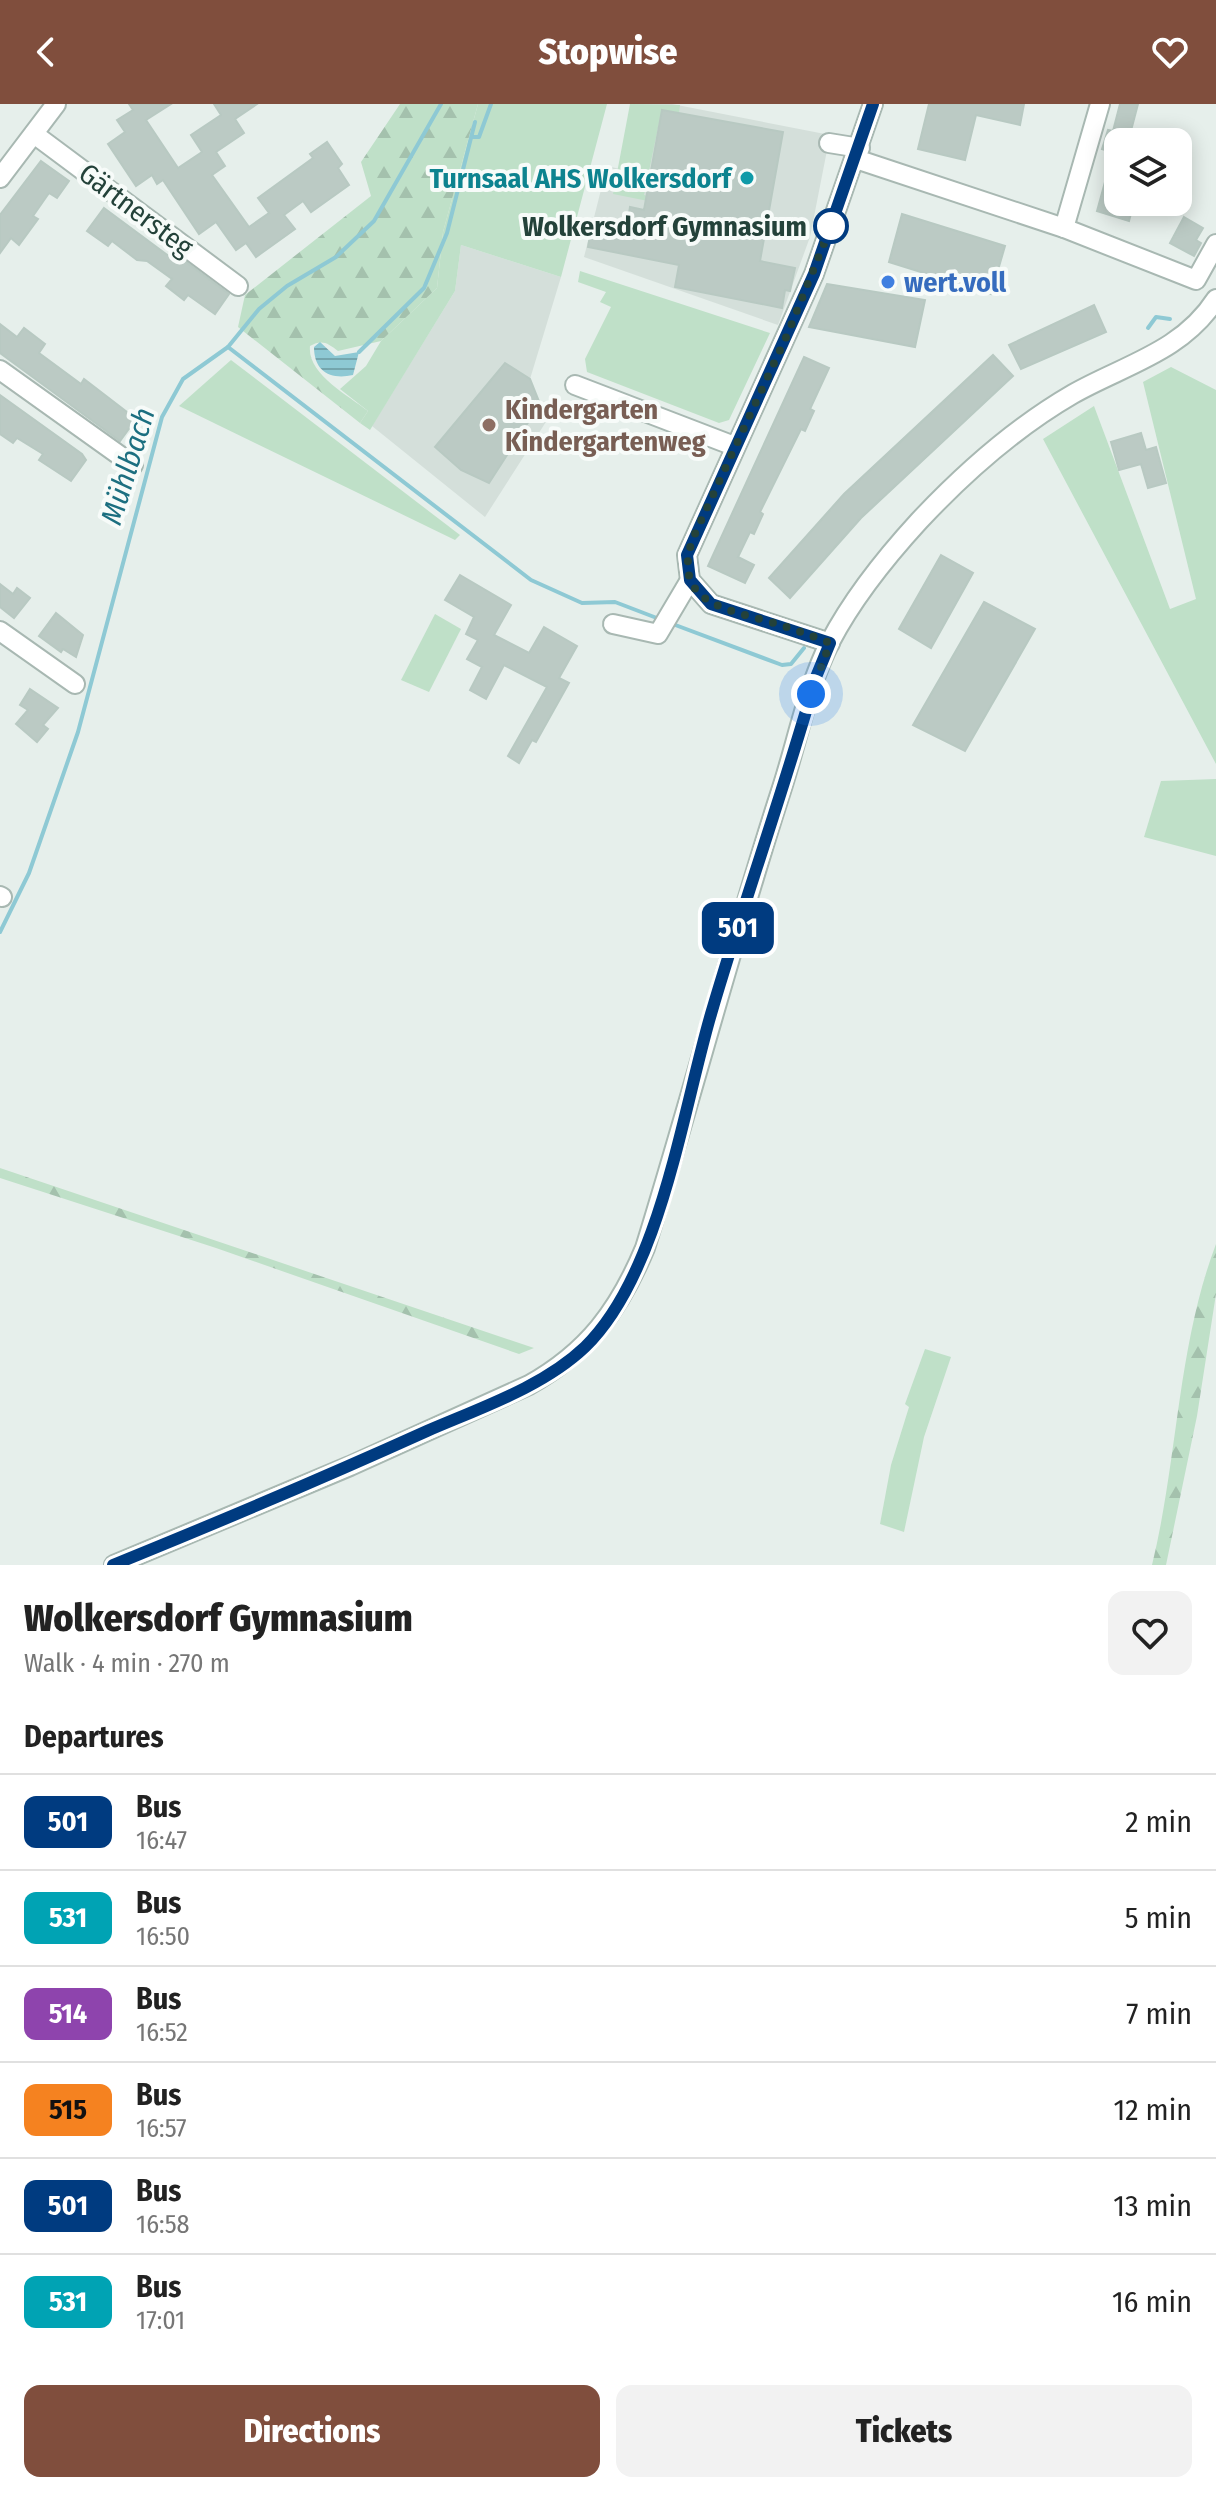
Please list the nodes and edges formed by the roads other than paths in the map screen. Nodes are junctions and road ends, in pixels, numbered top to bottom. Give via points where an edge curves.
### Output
1 (56, 104) edge
2 (873, 104) edge
3 (1100, 104) edge
4 (34, 134) junction
5 (829, 143) dead end
6 (858, 154) junction
7 (0, 178) edge
8 (1064, 228) junction
9 (1216, 244) edge
10 (238, 286) dead end
11 (1216, 299) edge
12 (0, 370) edge
13 (575, 385) dead end
14 (734, 446) junction
15 (133, 465) dead end
16 (690, 580) junction
17 (613, 624) dead end
18 (0, 631) edge
19 (830, 643) junction
20 (75, 684) dead end
21 (114, 1565) edge

1 - 4 street
2 - 6 street
3 - 8 street
4 - 7 street
4 - 10 street, Gärtnersteg
5 - 6 street
6 - 8 street via 906,177
6 - 14 street via 814,274
8 - 9 street via 1196,280
11 - 19 street via 1196,326 1166,348 1072,394 994,450 889,555
12 - 15 street
13 - 14 street
14 - 16 street via 687,555
16 - 17 street via 658,634
16 - 19 street via 711,604
18 - 20 street
19 - 21 street via 711,1015 645,1248 602,1329 557,1369 529,1385

